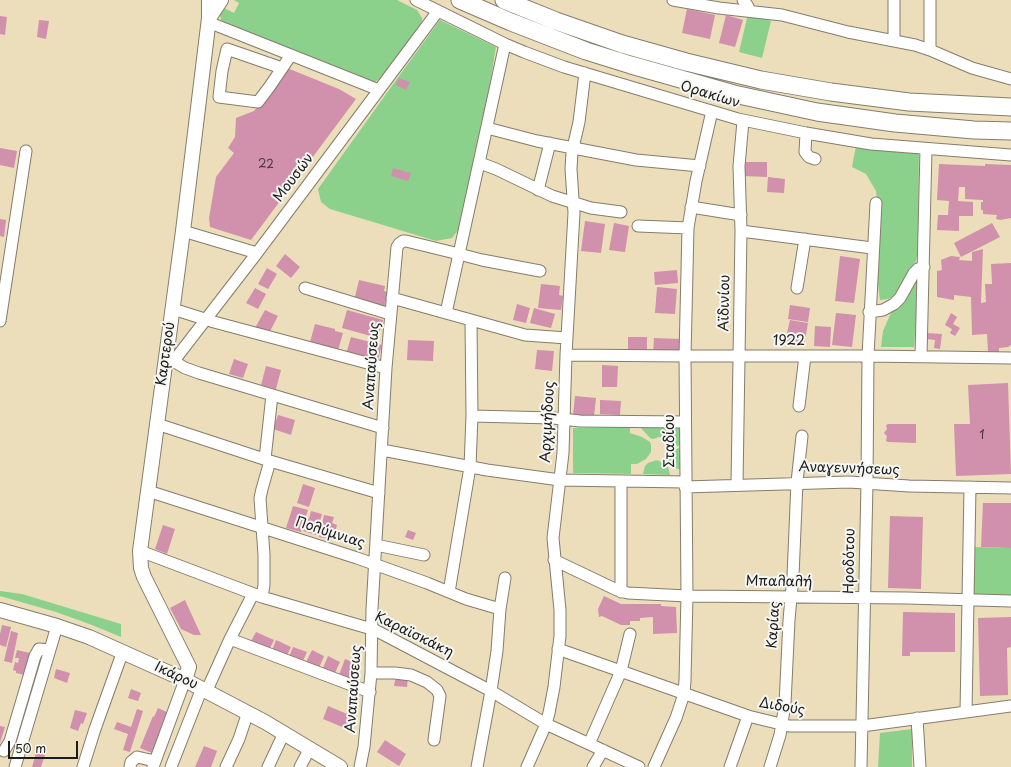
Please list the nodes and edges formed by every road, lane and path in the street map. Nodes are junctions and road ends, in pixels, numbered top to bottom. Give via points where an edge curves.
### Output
1 (208, 0) edge
2 (221, 0) edge
3 (416, 0) edge
4 (460, 0) edge
5 (504, 0) edge
6 (673, 0) edge
7 (743, 0) edge
8 (894, 0) edge
9 (930, 0) edge
10 (438, 11) junction
11 (750, 11) junction
12 (209, 20) junction
13 (894, 40) junction
14 (505, 44) junction
15 (930, 50) junction
16 (292, 55) junction
17 (282, 68) junction
18 (585, 73) junction
19 (1011, 79) edge
20 (379, 90) junction
21 (1011, 107) edge
22 (712, 111) junction
23 (743, 121) junction
24 (487, 128) junction
25 (1011, 131) edge
26 (806, 133) junction
27 (550, 143) junction
28 (572, 148) junction
29 (926, 148) junction
30 (26, 151) dead end
31 (1011, 155) edge
32 (815, 159) dead end
33 (480, 163) junction
34 (700, 166) junction
35 (538, 190) junction
36 (574, 202) junction
37 (876, 203) dead end
38 (691, 208) junction
39 (621, 212) dead end
40 (741, 215) junction
41 (638, 226) dead end
42 (688, 228) junction
43 (183, 231) junction
44 (741, 231) junction
45 (805, 239) junction
46 (872, 248) junction
47 (257, 252) junction
48 (459, 254) junction
49 (924, 267) junction
50 (540, 271) dead end
51 (305, 288) dead end
52 (797, 288) dead end
53 (392, 298) junction
54 (173, 309) junction
55 (869, 312) junction
56 (446, 313) junction
57 (390, 314) junction
58 (206, 320) junction
59 (471, 320) junction
60 (0, 321) edge
61 (567, 338) junction
62 (566, 355) junction
63 (685, 356) junction
64 (739, 356) junction
65 (805, 356) junction
66 (868, 356) junction
67 (921, 356) junction
68 (1011, 358) edge
69 (169, 359) junction
70 (386, 368) junction
71 (272, 395) junction
72 (799, 406) dead end
73 (472, 416) junction
74 (564, 419) junction
75 (685, 422) junction
76 (157, 424) junction
77 (383, 428) junction
78 (802, 436) dead end
79 (382, 450) junction
80 (268, 460) junction
81 (470, 467) junction
82 (560, 480) junction
83 (621, 481) junction
84 (797, 482) junction
85 (867, 483) junction
86 (685, 484) junction
87 (737, 485) junction
88 (970, 487) junction
89 (1011, 488) edge
90 (148, 491) junction
91 (379, 493) junction
92 (263, 528) junction
93 (376, 545) junction
94 (140, 551) junction
95 (424, 555) dead end
96 (554, 560) junction
97 (375, 564) junction
98 (505, 578) dead end
99 (449, 592) junction
100 (621, 592) junction
101 (257, 595) junction
102 (687, 596) junction
103 (791, 598) junction
104 (865, 598) junction
105 (968, 600) junction
106 (1011, 601) edge
107 (0, 610) edge
108 (500, 610) junction
109 (57, 626) junction
110 (372, 629) junction
111 (630, 634) dead end
112 (230, 639) junction
113 (558, 649) junction
114 (50, 650) junction
115 (123, 651) junction
116 (621, 671) junction
117 (371, 673) junction
118 (185, 680) junction
119 (205, 689) junction
120 (491, 691) junction
121 (370, 692) junction
122 (684, 694) junction
123 (1011, 706) edge
124 (248, 712) junction
125 (966, 712) junction
126 (748, 716) junction
127 (917, 718) junction
128 (546, 724) junction
129 (782, 725) junction
130 (862, 726) junction
131 (284, 733) junction
132 (434, 740) dead end
133 (589, 744) junction
134 (310, 748) junction
135 (603, 750) junction
136 (4, 751) dead end
137 (154, 764) edge
138 (270, 766) edge
139 (15, 767) edge
140 (83, 767) edge
141 (130, 767) edge
142 (171, 767) edge
143 (226, 767) edge
144 (300, 767) edge
145 (340, 767) edge
146 (360, 767) edge
147 (477, 767) edge
148 (527, 767) edge
149 (593, 767) edge
150 (639, 767) edge
151 (654, 767) edge
152 (730, 767) edge
153 (770, 767) edge
154 (861, 767) edge
155 (920, 767) edge

1 - 12 main road, Καρτερού
2 - 12 main road, Καρτερού
3 - 10 street, Ορακίων
4 - 25 highway via 586,51 734,94 818,112 887,122
5 - 21 highway via 610,40 761,80 909,102
6 - 11 street
7 - 11 street
8 - 13 street
9 - 15 street
10 - 14 street, Ορακίων
10 - 20 street, Μουσών
11 - 13 street via 782,15 848,32
12 - 16 street
12 - 43 main road, Καρτερού
13 - 15 street
14 - 18 street, Ορακίων
14 - 24 street
15 - 19 street via 972,68
16 - 17 street
16 - 20 street
17 - 17 street via 227,49 219,96 258,102
18 - 22 street, Ορακίων
18 - 28 street, Αρχιμήδους via 579,122
20 - 47 street, Μουσών
22 - 23 street, Ορακίων
22 - 34 street, Σταδίου
23 - 26 street, Ορακίων
23 - 40 street, Αϊδινίου via 739,166
24 - 27 street
24 - 33 street
26 - 29 street, Ορακίων via 871,144
26 - 32 street via 805,152
27 - 28 street
27 - 35 street
28 - 34 street via 648,162
28 - 36 street, Αρχιμήδους
29 - 31 street, Ορακίων
29 - 49 street
30 - 60 street
33 - 35 street
33 - 48 street
34 - 38 street, Σταδίου
35 - 36 street
36 - 39 street via 591,208
36 - 61 street, Αρχιμήδους
37 - 46 street, Ηροδότου
38 - 40 street
38 - 42 street, Σταδίου
40 - 44 street, Αϊδινίου
41 - 42 street
42 - 63 street, Σταδίου
43 - 47 street
43 - 54 main road, Καρτερού
44 - 45 street
44 - 64 street, Αϊδινίου
45 - 46 street
45 - 52 street
46 - 55 street, Ηροδότου
47 - 58 street, Μουσών
48 - 50 street
48 - 53 street, Αναπαύσεως via 414,242 403,241 398,244
48 - 56 street
49 - 55 street via 914,273 894,304 883,310
49 - 67 street
51 - 57 street
53 - 56 street
53 - 57 street, Αναπαύσεως
54 - 58 street
54 - 69 main road, Καρτερού
55 - 66 street, Ηροδότου
56 - 59 street
57 - 70 street, Αναπαύσεως
58 - 69 street, Μουσών
58 - 70 street
59 - 61 street via 530,336
59 - 73 street
61 - 62 street, Αρχιμήδους
62 - 63 street, 1922
62 - 74 street, Αρχιμήδους
63 - 64 street, 1922
63 - 75 street, Σταδίου
64 - 65 street, 1922
64 - 87 street, Αϊδινίου
65 - 66 street, 1922
65 - 72 street
66 - 67 street, 1922
66 - 85 street, Ηροδότου
67 - 68 street, 1922
69 - 71 street via 199,374
69 - 76 main road, Καρτερού
70 - 77 street, Αναπαύσεως
71 - 77 street
71 - 80 street
73 - 74 street
73 - 81 street
74 - 75 street
74 - 82 street, Αρχιμήδους
75 - 86 street, Σταδίου
76 - 80 street
76 - 90 main road, Καρτερού
77 - 79 street, Αναπαύσεως
78 - 84 street, Καρίας
79 - 81 street, Αναγεννήσεως
79 - 91 street, Αναπαύσεως
80 - 91 street
80 - 92 street via 260,498
81 - 82 street, Αναγεννήσεως
81 - 99 street
82 - 83 street, Αναγεννήσεως
82 - 96 street, Αρχιμήδους via 553,538
83 - 86 street, Αναγεννήσεως
83 - 100 street
84 - 85 street, Αναγεννήσεως
84 - 87 street, Αναγεννήσεως
84 - 103 street, Καρίας
85 - 88 street, Αναγεννήσεως
85 - 104 street, Ηροδότου
86 - 87 street, Αναγεννήσεως
86 - 102 street, Σταδίου
88 - 89 street, Αναγεννήσεως
88 - 105 street
90 - 92 street, Πολύμνιας
90 - 94 main road, Καρτερού
91 - 93 street, Αναπαύσεως
92 - 97 street, Πολύμνιας
92 - 101 street via 264,578
93 - 95 street
93 - 97 street, Αναπαύσεως
94 - 101 street, Καραϊσκάκη
94 - 118 main road, Καρτερού via 144,577 189,667
96 - 100 street, Μπαλαλή
96 - 113 street, Αρχιμήδους via 560,610
97 - 99 street, Πολύμνιας
97 - 110 street, Αναπαύσεως
98 - 108 street
99 - 108 street, Πολύμνιας
100 - 102 street, Μπαλαλή
101 - 110 street, Καραϊσκάκη
101 - 112 street
102 - 103 street, Μπαλαλή
102 - 122 street, Σταδίου
103 - 104 street, Μπαλαλή
103 - 129 street, Καρίας
104 - 105 street, Μπαλαλή
104 - 130 street, Ηροδότου
105 - 106 street, Μπαλαλή
105 - 125 street
107 - 109 main road, Ικάρου
108 - 120 street
109 - 114 street
109 - 115 main road, Ικάρου
110 - 117 street, Αναπαύσεως
110 - 120 street, Καραϊσκάκη
111 - 116 street
112 - 119 street
112 - 121 street
113 - 116 street, Διδούς
113 - 128 street, Αρχιμήδους
114 - 136 street via 39,649 35,656 10,741
114 - 139 street
115 - 118 main road, Ικάρου
115 - 140 street
116 - 122 street, Διδούς
116 - 133 street
117 - 121 street, Αναπαύσεως
117 - 132 street via 411,675 437,690 440,696
118 - 119 main road, Ικάρου
118 - 137 street
119 - 124 main road, Ικάρου
119 - 142 street
120 - 128 street, Καραϊσκάκη
120 - 147 street
121 - 146 street, Αναπαύσεως
122 - 126 street, Διδούς
122 - 151 street, Σταδίου
123 - 125 street, Διδούς
124 - 131 main road, Ικάρου
124 - 143 street
125 - 127 street, Διδούς
126 - 129 street, Διδούς
126 - 152 street
127 - 130 street, Διδούς
127 - 155 street
128 - 133 street, Καραϊσκάκη
128 - 148 street, Αρχιμήδους
129 - 130 street, Διδούς
129 - 153 street, Καρίας
130 - 154 street, Ηροδότου
131 - 134 main road, Ικάρου
131 - 138 street
133 - 135 street, Καραϊσκάκη
134 - 144 street
134 - 145 main road, Ικάρου
135 - 149 street
135 - 150 street, Καραϊσκάκη
137 - 141 street via 137,757 131,762

